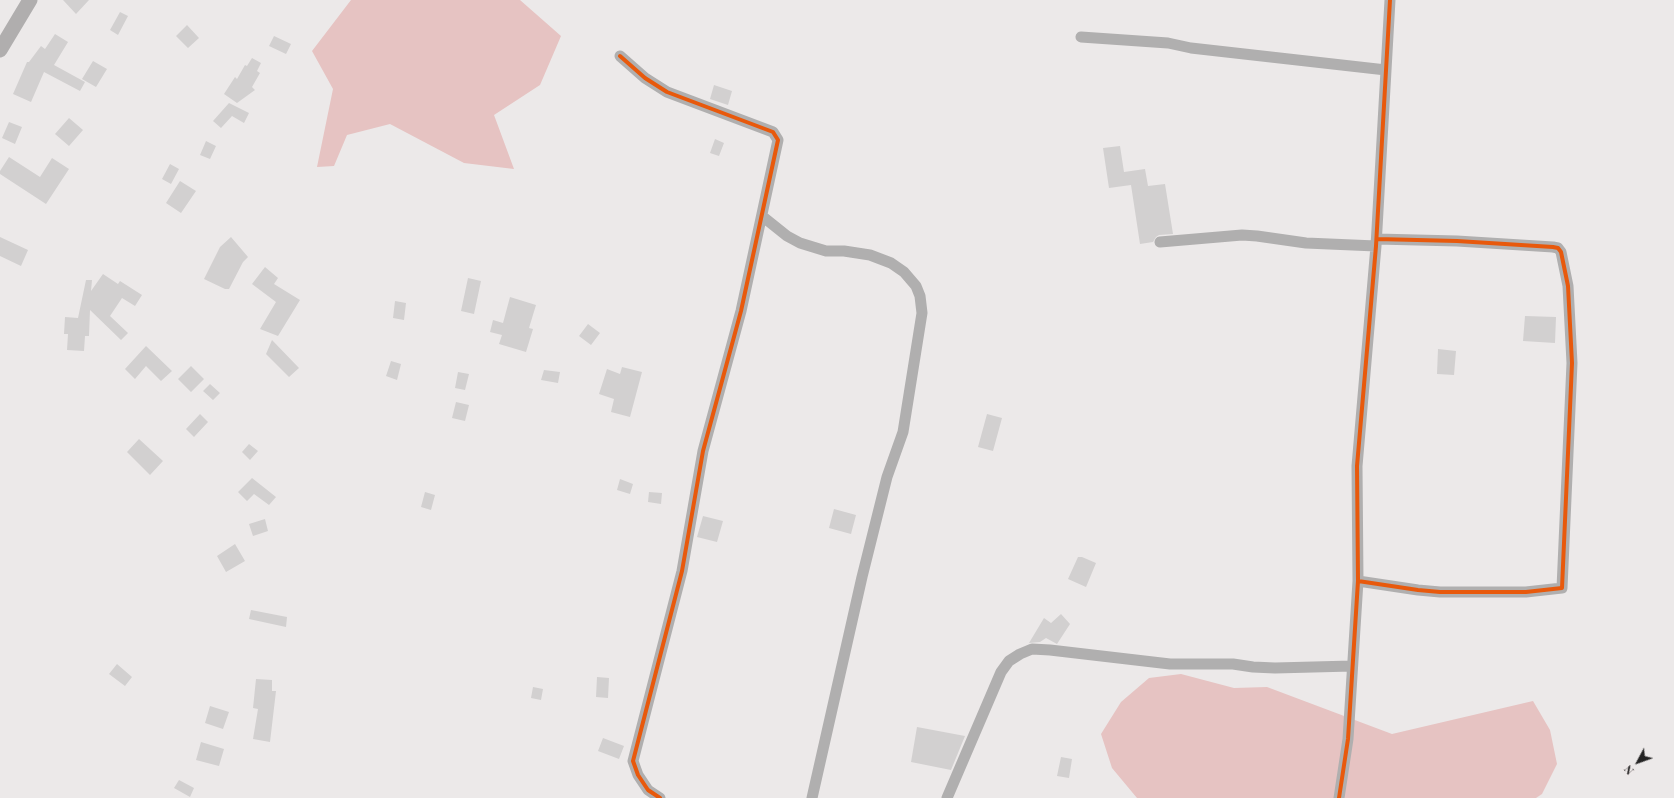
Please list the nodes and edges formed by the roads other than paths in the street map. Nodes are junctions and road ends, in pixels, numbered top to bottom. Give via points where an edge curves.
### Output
1 (30, 0) edge
2 (1390, 0) edge
3 (1081, 37) dead end
4 (0, 50) edge
5 (620, 56) dead end
6 (1386, 70) junction
7 (762, 216) junction
8 (1160, 242) dead end
9 (1376, 242) junction
10 (1358, 581) junction
11 (1352, 666) junction
12 (660, 798) edge
13 (812, 798) edge
14 (947, 798) edge
15 (1339, 798) edge

1 - 4 main road
2 - 6 street
3 - 6 street via 1168,43 1191,48
5 - 7 street via 645,78 667,92 773,132 778,140
6 - 9 street
7 - 12 street via 741,311 703,451 682,571 633,761 638,776 648,790
7 - 13 street via 800,243 826,251 870,255 891,263 904,272 916,286 922,313 903,432 887,477 862,577
8 - 9 street via 1242,235 1306,243
9 - 10 street via 1357,466
9 - 10 street via 1457,241 1553,247 1561,252 1568,286 1572,363 1562,588 1519,592 1440,592
10 - 11 street
11 - 14 street via 1275,668 1233,664 1170,664 1032,649 1009,661 1001,672
11 - 15 street via 1348,739

